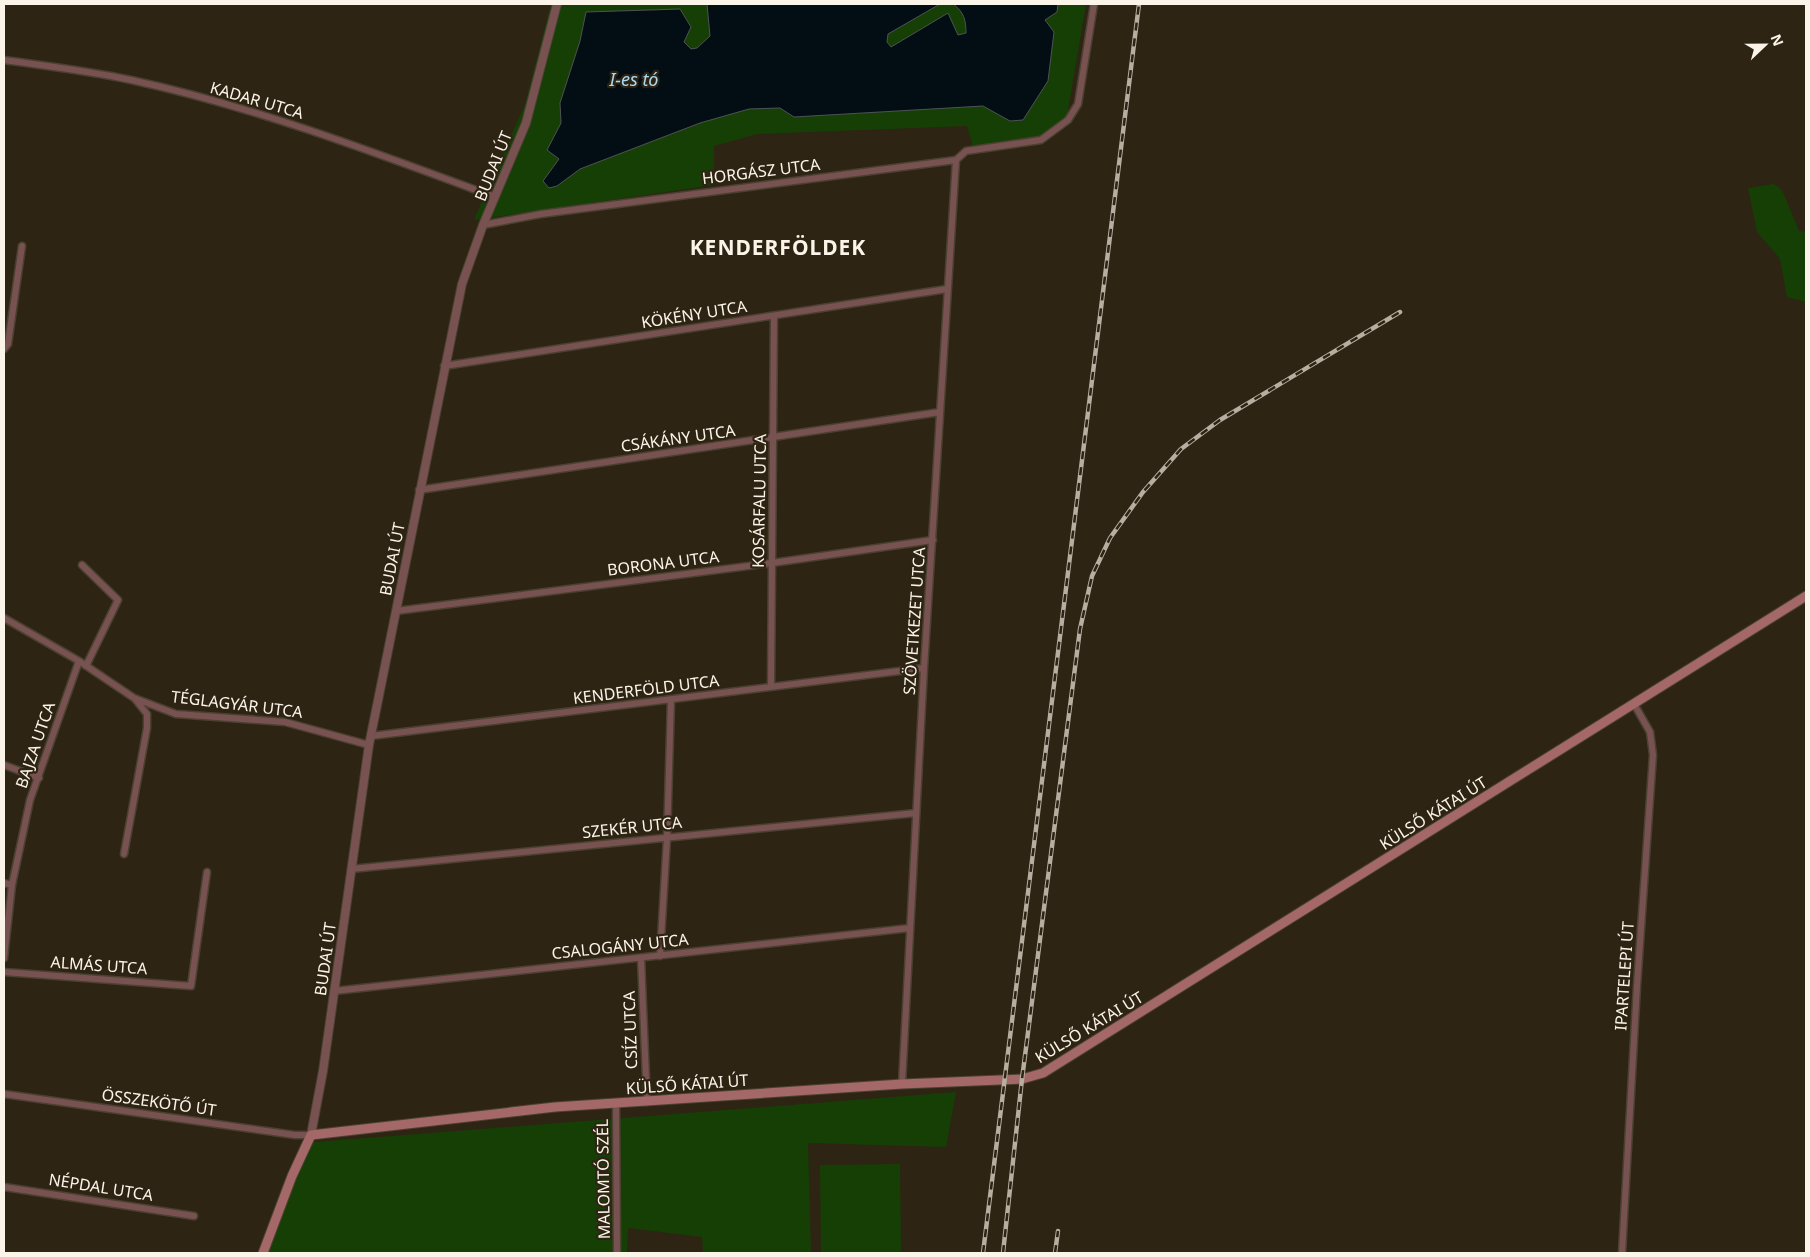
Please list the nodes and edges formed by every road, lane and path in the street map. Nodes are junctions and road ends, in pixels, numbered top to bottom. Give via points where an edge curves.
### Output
1 (557, 4) edge
2 (1094, 4) edge
3 (4, 60) edge
4 (956, 160) junction
5 (495, 197) junction
6 (483, 225) junction
7 (22, 246) dead end
8 (948, 288) junction
9 (774, 316) junction
10 (4, 349) edge
11 (444, 366) junction
12 (940, 412) junction
13 (774, 438) junction
14 (419, 490) junction
15 (933, 540) junction
16 (772, 563) junction
17 (82, 565) dead end
18 (1806, 596) edge
19 (396, 611) junction
20 (4, 618) edge
21 (79, 661) junction
22 (86, 666) junction
23 (924, 668) junction
24 (771, 687) junction
25 (134, 698) junction
26 (671, 700) junction
27 (1634, 704) junction
28 (371, 736) junction
29 (369, 746) junction
30 (4, 765) edge
31 (39, 778) junction
32 (916, 814) junction
33 (667, 838) junction
34 (124, 854) dead end
35 (351, 869) junction
36 (207, 872) dead end
37 (4, 883) edge
38 (12, 886) junction
39 (910, 928) junction
40 (660, 956) junction
41 (4, 958) edge
42 (641, 958) junction
43 (4, 972) edge
44 (334, 991) junction
45 (902, 1084) junction
46 (4, 1094) edge
47 (647, 1102) junction
48 (616, 1104) junction
49 (312, 1135) junction
50 (4, 1186) edge
51 (194, 1216) dead end
52 (263, 1253) edge
53 (617, 1253) edge
54 (1622, 1253) edge

1 - 5 street, BUDAI ÚT via 531,106
2 - 4 street, HORGÁSZ UTCA via 1078,104 1065,124 1041,140 966,151
3 - 5 street, KADAR UTCA via 115,77 188,95 312,130
4 - 6 street, HORGÁSZ UTCA via 541,214
4 - 8 street, SZÖVETKEZET UTCA
5 - 6 street, BUDAI ÚT
6 - 11 street, BUDAI ÚT via 462,284
7 - 10 street via 8,344
8 - 9 street, KÖKÉNY UTCA
8 - 12 street, SZÖVETKEZET UTCA
9 - 11 street, KÖKÉNY UTCA
9 - 13 street, KOSÁRFALU UTCA
11 - 14 street, BUDAI ÚT
12 - 13 street, CSÁKÁNY UTCA
12 - 15 street, SZÖVETKEZET UTCA
13 - 14 street, CSÁKÁNY UTCA
13 - 16 street, KOSÁRFALU UTCA
14 - 19 street, BUDAI ÚT
15 - 16 street, BORONA UTCA
15 - 23 street, SZÖVETKEZET UTCA
16 - 19 street, BORONA UTCA
16 - 24 street, KOSÁRFALU UTCA
17 - 22 street via 118,600
18 - 27 main road, KÜLSŐ KÁTAI ÚT
19 - 28 street, BUDAI ÚT
20 - 21 street, TÉGLAGYÁR UTCA
21 - 22 street, TÉGLAGYÁR UTCA
21 - 31 street, BAJZA UTCA
22 - 25 street, TÉGLAGYÁR UTCA
23 - 24 street, KENDERFÖLD UTCA
23 - 32 street, SZÖVETKEZET UTCA
24 - 26 street, KENDERFÖLD UTCA
25 - 29 street, TÉGLAGYÁR UTCA via 176,714 285,722
25 - 34 street via 148,714
26 - 28 street, KENDERFÖLD UTCA
26 - 33 street
27 - 45 main road, KÜLSŐ KÁTAI ÚT via 1056,1067 1027,1079
27 - 54 street, IPARTELEPI ÚT via 1650,732 1653,755 1636,986
28 - 29 street, BUDAI ÚT
29 - 35 street, BUDAI ÚT
30 - 31 street
31 - 38 street, BAJZA UTCA via 30,800
32 - 33 street, SZEKÉR UTCA
32 - 39 street, SZÖVETKEZET UTCA
33 - 35 street, SZEKÉR UTCA
33 - 40 street
35 - 44 street, BUDAI ÚT
36 - 43 street, ALMÁS UTCA via 191,986
37 - 38 street
38 - 41 street, BAJZA UTCA
39 - 40 street, CSALOGÁNY UTCA
39 - 45 street, SZÖVETKEZET UTCA
40 - 42 street, CSALOGÁNY UTCA
42 - 44 street, CSALOGÁNY UTCA
42 - 47 street, CSÍZ UTCA
44 - 49 street, BUDAI ÚT
45 - 47 main road, KÜLSŐ KÁTAI ÚT
46 - 49 street, ÖSSZEKÖTŐ ÚT
47 - 48 main road, KÜLSŐ KÁTAI ÚT
48 - 49 main road, KÜLSŐ KÁTAI ÚT via 495,1112
48 - 53 street, MALOMTÓ SZÉL
49 - 52 main road via 292,1176
50 - 51 street, NÉPDAL UTCA

